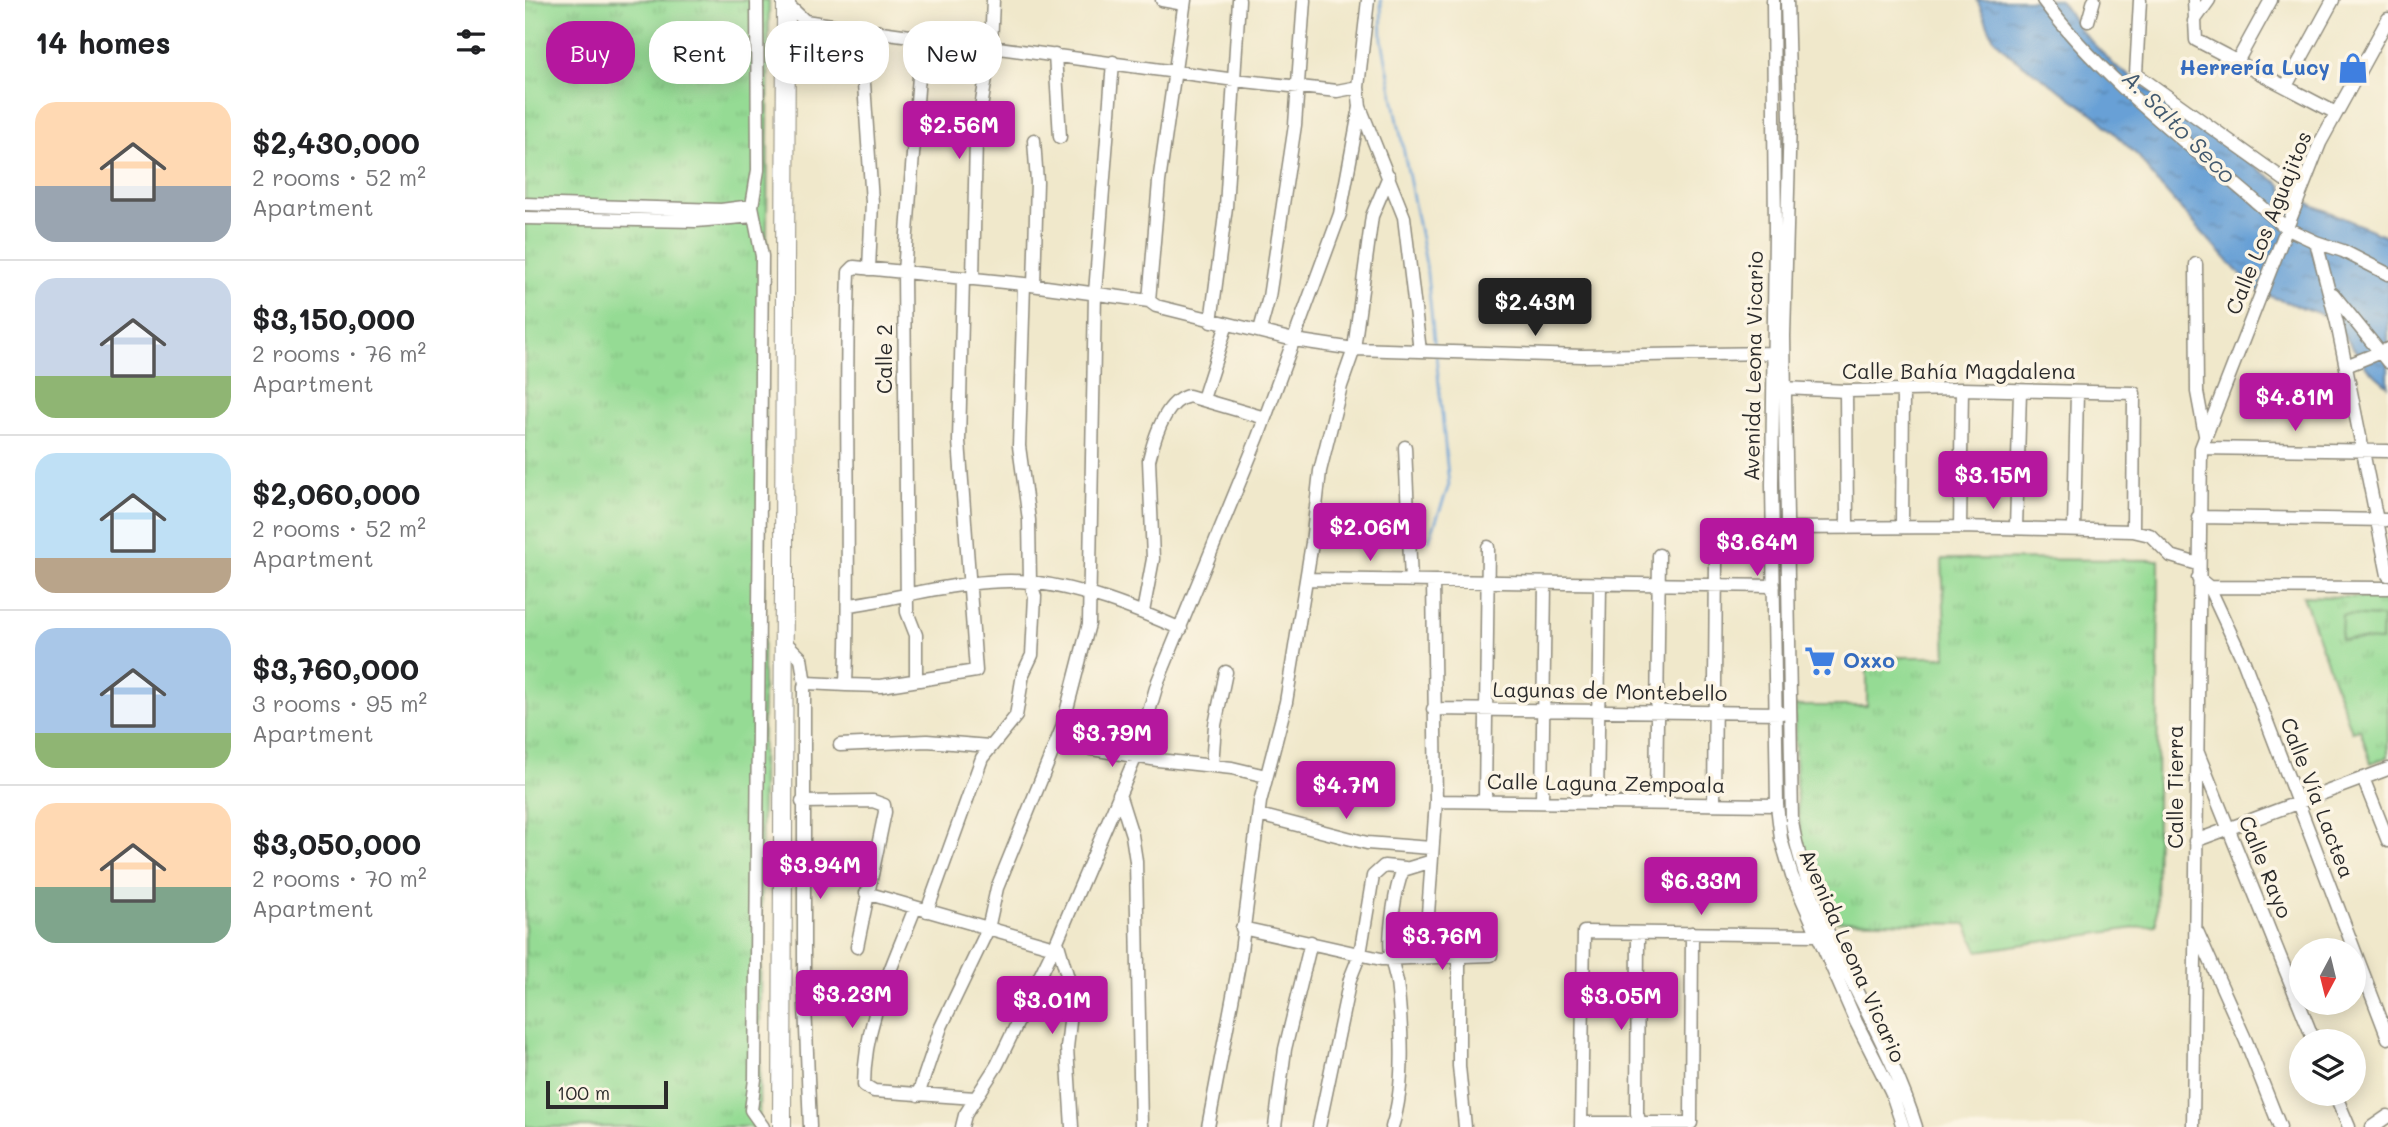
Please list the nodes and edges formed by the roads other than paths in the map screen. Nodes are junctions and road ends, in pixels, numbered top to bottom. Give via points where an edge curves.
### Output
1 (757, 0) edge
2 (993, 0) edge
3 (1162, 0) edge
4 (1238, 0) edge
5 (1304, 0) edge
6 (1368, 0) edge
7 (1773, 0) edge
8 (1787, 0) edge
9 (2043, 0) edge
10 (2094, 0) edge
11 (2140, 0) edge
12 (2194, 0) edge
13 (2209, 0) edge
14 (2271, 0) edge
15 (2333, 0) edge
16 (786, 2) edge
17 (1184, 2) edge
18 (2388, 19) edge
19 (2194, 20) junction
20 (804, 21) edge
21 (992, 21) edge
22 (2088, 21) dead end
23 (1002, 48) edge
24 (1055, 55) junction
25 (2238, 60) junction
26 (1113, 62) junction
27 (1172, 70) junction
28 (1235, 80) junction
29 (864, 84) edge
30 (918, 84) edge
31 (985, 84) edge
32 (2285, 86) junction
33 (1300, 87) junction
34 (1358, 87) junction
35 (1360, 107) junction
36 (2336, 113) junction
37 (1060, 136) dead end
38 (1034, 140) dead end
39 (1389, 176) junction
40 (2300, 191) junction
41 (525, 204) edge
42 (753, 211) junction
43 (525, 218) edge
44 (2286, 228) junction
45 (2316, 242) junction
46 (2196, 264) dead end
47 (869, 269) junction
48 (904, 272) junction
49 (2388, 274) edge
50 (968, 278) junction
51 (1029, 285) junction
52 (2329, 288) junction
53 (1095, 293) junction
54 (1149, 301) junction
55 (1211, 322) junction
56 (1227, 324) junction
57 (1260, 330) junction
58 (1294, 340) junction
59 (1354, 349) junction
60 (1420, 351) junction
61 (1774, 353) junction
62 (2385, 355) edge
63 (2346, 366) junction
64 (1785, 388) junction
65 (1962, 389) junction
66 (1846, 391) junction
67 (1903, 391) junction
68 (2019, 391) junction
69 (2077, 392) junction
70 (1203, 399) junction
71 (1265, 418) junction
72 (2203, 442) junction
73 (1405, 447) dead end
74 (2361, 451) junction
75 (2388, 451) edge
76 (2198, 517) junction
77 (2382, 520) edge
78 (1847, 526) junction
79 (1902, 526) junction
80 (1960, 527) junction
81 (1779, 528) junction
82 (2016, 528) junction
83 (2074, 529) junction
84 (2133, 531) junction
85 (1488, 547) dead end
86 (1659, 555) dead end
87 (1716, 560) dead end
88 (2198, 564) junction
89 (2388, 575) edge
90 (2198, 578) junction
91 (1307, 579) junction
92 (1411, 581) junction
93 (1433, 581) junction
94 (1030, 582) junction
95 (1487, 582) junction
96 (1545, 583) junction
97 (970, 584) junction
98 (1600, 584) junction
99 (1658, 584) junction
100 (1717, 585) junction
101 (1774, 586) junction
102 (2209, 587) junction
103 (2388, 588) edge
104 (1091, 594) junction
105 (907, 597) junction
106 (849, 605) junction
107 (1143, 612) junction
108 (1181, 629) junction
109 (784, 641) junction
110 (1226, 672) dead end
111 (916, 680) junction
112 (805, 684) junction
113 (846, 685) junction
114 (1433, 709) junction
115 (1486, 709) junction
116 (1543, 710) junction
117 (1598, 711) junction
118 (1657, 712) junction
119 (1716, 712) junction
120 (1781, 713) junction
121 (1056, 743) junction
122 (840, 745) dead end
123 (989, 746) junction
124 (2195, 747) junction
125 (1136, 756) junction
126 (1212, 766) junction
127 (2388, 769) edge
128 (1266, 776) junction
129 (2364, 778) junction
130 (1119, 794) junction
131 (1436, 801) junction
132 (1485, 801) junction
133 (2299, 801) junction
134 (802, 802) junction
135 (1542, 802) junction
136 (1597, 803) junction
137 (1656, 804) junction
138 (1714, 804) junction
139 (1777, 805) junction
140 (1259, 815) junction
141 (2228, 828) junction
142 (2195, 841) junction
143 (2388, 841) edge
144 (1431, 848) junction
145 (1429, 862) junction
146 (1405, 868) junction
147 (866, 893) junction
148 (921, 909) junction
149 (2195, 925) junction
150 (1242, 928) junction
151 (988, 929) junction
152 (1638, 933) junction
153 (1692, 933) junction
154 (1818, 934) junction
155 (1311, 942) junction
156 (1055, 944) junction
157 (857, 947) dead end
158 (1360, 954) junction
159 (1491, 955) dead end
160 (1425, 956) junction
161 (1459, 956) junction
162 (1391, 959) junction
163 (2309, 1029) edge
164 (2388, 1038) edge
165 (918, 1095) junction
166 (975, 1098) junction
167 (2340, 1106) edge
168 (2388, 1116) edge
169 (2196, 1124) edge
170 (1581, 1125) edge
171 (1640, 1125) edge
172 (762, 1127) edge
173 (782, 1127) edge
174 (810, 1127) edge
175 (962, 1127) edge
176 (1072, 1127) edge
177 (1141, 1127) edge
178 (1208, 1127) edge
179 (1275, 1127) edge
180 (1319, 1127) edge
181 (1392, 1127) edge
182 (1465, 1127) edge
183 (1903, 1127) edge
184 (1916, 1127) edge
185 (2280, 1127) edge
186 (2349, 1127) edge
187 (2372, 1127) edge

1 - 42 street via 758,170
2 - 21 street
3 - 17 street
4 - 28 street
5 - 33 street
6 - 34 street
7 - 61 street, Avenida Leona Vicario
8 - 64 street, Avenida Leona Vicario via 1790,129
9 - 44 street via 2091,58
10 - 22 street
11 - 40 street via 2136,74
12 - 19 street
13 - 19 street
14 - 25 street
15 - 32 street
16 - 20 street
16 - 109 highway
17 - 27 street
18 - 36 street, Calle Los Aguajitos
19 - 25 street via 2196,40
23 - 24 street
24 - 26 street
24 - 37 street
25 - 32 street
26 - 27 street
26 - 53 street
27 - 28 street
27 - 54 street
28 - 33 street
28 - 55 street via 1226,207
29 - 47 street via 872,202
30 - 48 street, Calle 2
31 - 50 street via 976,138
32 - 36 street
33 - 34 street via 1338,91
33 - 57 street via 1269,297
34 - 35 street
35 - 39 street
35 - 58 street via 1340,214
36 - 40 street, Calle Los Aguajitos
38 - 51 street via 1037,182
39 - 59 street via 1372,216
39 - 60 street via 1404,217
40 - 44 street, Calle Los Aguajitos
41 - 42 street
42 - 43 street via 707,221
42 - 172 street via 762,257 755,1079 751,1110
44 - 45 street
44 - 72 street, Calle Los Aguajitos
45 - 49 street
45 - 52 street
46 - 72 street via 2197,392
47 - 48 street
47 - 106 street via 854,267 849,272 845,363
48 - 50 street
48 - 105 street, Calle 2
50 - 51 street
50 - 97 street via 959,441
51 - 53 street
51 - 94 street via 1019,446 1029,520
52 - 62 street
52 - 63 street
53 - 54 street
53 - 104 street
54 - 55 street
55 - 56 street
56 - 57 street
56 - 70 street
57 - 58 street
58 - 59 street
58 - 71 street
59 - 60 street
59 - 91 street via 1319,471
60 - 61 street via 1609,356
61 - 81 street, Avenida Leona Vicario
62 - 63 street
63 - 74 street
64 - 66 street, Calle Bahía Magdalena
64 - 81 street, Avenida Leona Vicario
65 - 67 street, Calle Bahía Magdalena
65 - 68 street, Calle Bahía Magdalena
65 - 80 street
66 - 67 street, Calle Bahía Magdalena
66 - 78 street
67 - 79 street
68 - 69 street, Calle Bahía Magdalena
68 - 82 street
69 - 83 street
69 - 84 street, Calle Bahía Magdalena via 2134,393
70 - 71 street
70 - 107 street via 1179,398 1152,444 1153,559
71 - 108 street
72 - 74 street
72 - 76 street, Calle Tierra
73 - 92 street
74 - 75 street
74 - 77 street
76 - 77 street
76 - 88 street, Calle Tierra
77 - 89 street
78 - 79 street
78 - 81 street
79 - 80 street
80 - 82 street
81 - 101 street, Avenida Leona Vicario
81 - 120 street, Avenida Leona Vicario
82 - 83 street
83 - 84 street
84 - 88 street via 2150,535 2171,556
85 - 95 street
86 - 99 street
87 - 100 street
88 - 90 street, Calle Tierra
90 - 102 street, Calle Vía Lactea
90 - 124 street, Calle Tierra
91 - 92 street
91 - 128 street via 1286,702
92 - 93 street
93 - 95 street
93 - 114 street
94 - 97 street
94 - 104 street
94 - 123 street via 1035,596 1032,655 1023,674 1020,708
95 - 96 street
95 - 115 street
96 - 98 street
96 - 116 street
97 - 105 street
97 - 111 street via 976,671
98 - 99 street
98 - 117 street
99 - 100 street
99 - 118 street
100 - 101 street
100 - 119 street
101 - 120 street, Avenida Leona Vicario
102 - 103 street
102 - 133 street, Calle Vía Lactea
104 - 107 street
104 - 121 street via 1079,670
105 - 106 street
105 - 111 street, Calle 2 via 916,635
106 - 113 street
107 - 108 street
108 - 125 street via 1158,681
109 - 112 street via 801,658
109 - 173 highway
110 - 126 street
111 - 113 street
112 - 113 street
112 - 134 street
114 - 115 street, Lagunas de Montebello
114 - 131 street
115 - 116 street, Lagunas de Montebello
115 - 132 street
116 - 117 street, Lagunas de Montebello
116 - 135 street
117 - 118 street, Lagunas de Montebello
117 - 136 street
118 - 119 street, Lagunas de Montebello
118 - 137 street
119 - 120 street, Lagunas de Montebello
119 - 138 street
120 - 139 street, Avenida Leona Vicario
120 - 184 street, Avenida Leona Vicario via 1802,867
121 - 125 street
121 - 151 street via 997,888
122 - 123 street via 927,741
123 - 148 street
124 - 141 street, Calle Rayo
124 - 142 street, Calle Tierra
125 - 126 street
125 - 130 street
126 - 128 street
127 - 129 street
128 - 140 street
129 - 133 street
129 - 143 street
130 - 156 street
130 - 177 street via 1136,861
131 - 132 street, Calle Laguna Zempoala
131 - 144 street
132 - 135 street, Calle Laguna Zempoala
133 - 141 street
133 - 164 street, Calle Vía Lactea
134 - 147 street via 873,801 884,805
134 - 174 street
135 - 136 street, Calle Laguna Zempoala
136 - 137 street, Calle Laguna Zempoala
137 - 138 street, Calle Laguna Zempoala
138 - 139 street, Calle Laguna Zempoala
139 - 154 street, Avenida Leona Vicario via 1787,860
140 - 144 street via 1367,843
140 - 150 street
141 - 142 street
141 - 163 street, Calle Rayo
142 - 149 street, Calle Tierra
144 - 145 street
145 - 146 street
145 - 160 street
146 - 158 street via 1384,866 1373,876
146 - 162 street via 1399,877
147 - 148 street
147 - 157 street
148 - 151 street
148 - 165 street via 869,1030 864,1085 874,1091
149 - 169 street, Calle Tierra
149 - 185 street
150 - 155 street
150 - 178 street
151 - 156 street
151 - 165 street via 941,1027
152 - 153 street
152 - 170 street via 1584,932
152 - 171 street
153 - 154 street
153 - 171 street via 1691,1123
154 - 183 street, Avenida Leona Vicario via 1891,1091
155 - 158 street
155 - 179 street via 1285,1049
156 - 166 street via 997,1065
156 - 176 street via 1073,995 1067,1048
158 - 162 street
158 - 180 street via 1350,979
159 - 161 street
160 - 161 street
160 - 162 street
161 - 182 street via 1459,1066
162 - 181 street via 1397,982 1400,1058
165 - 166 street
166 - 175 street
167 - 186 street
168 - 187 street
170 - 171 street

